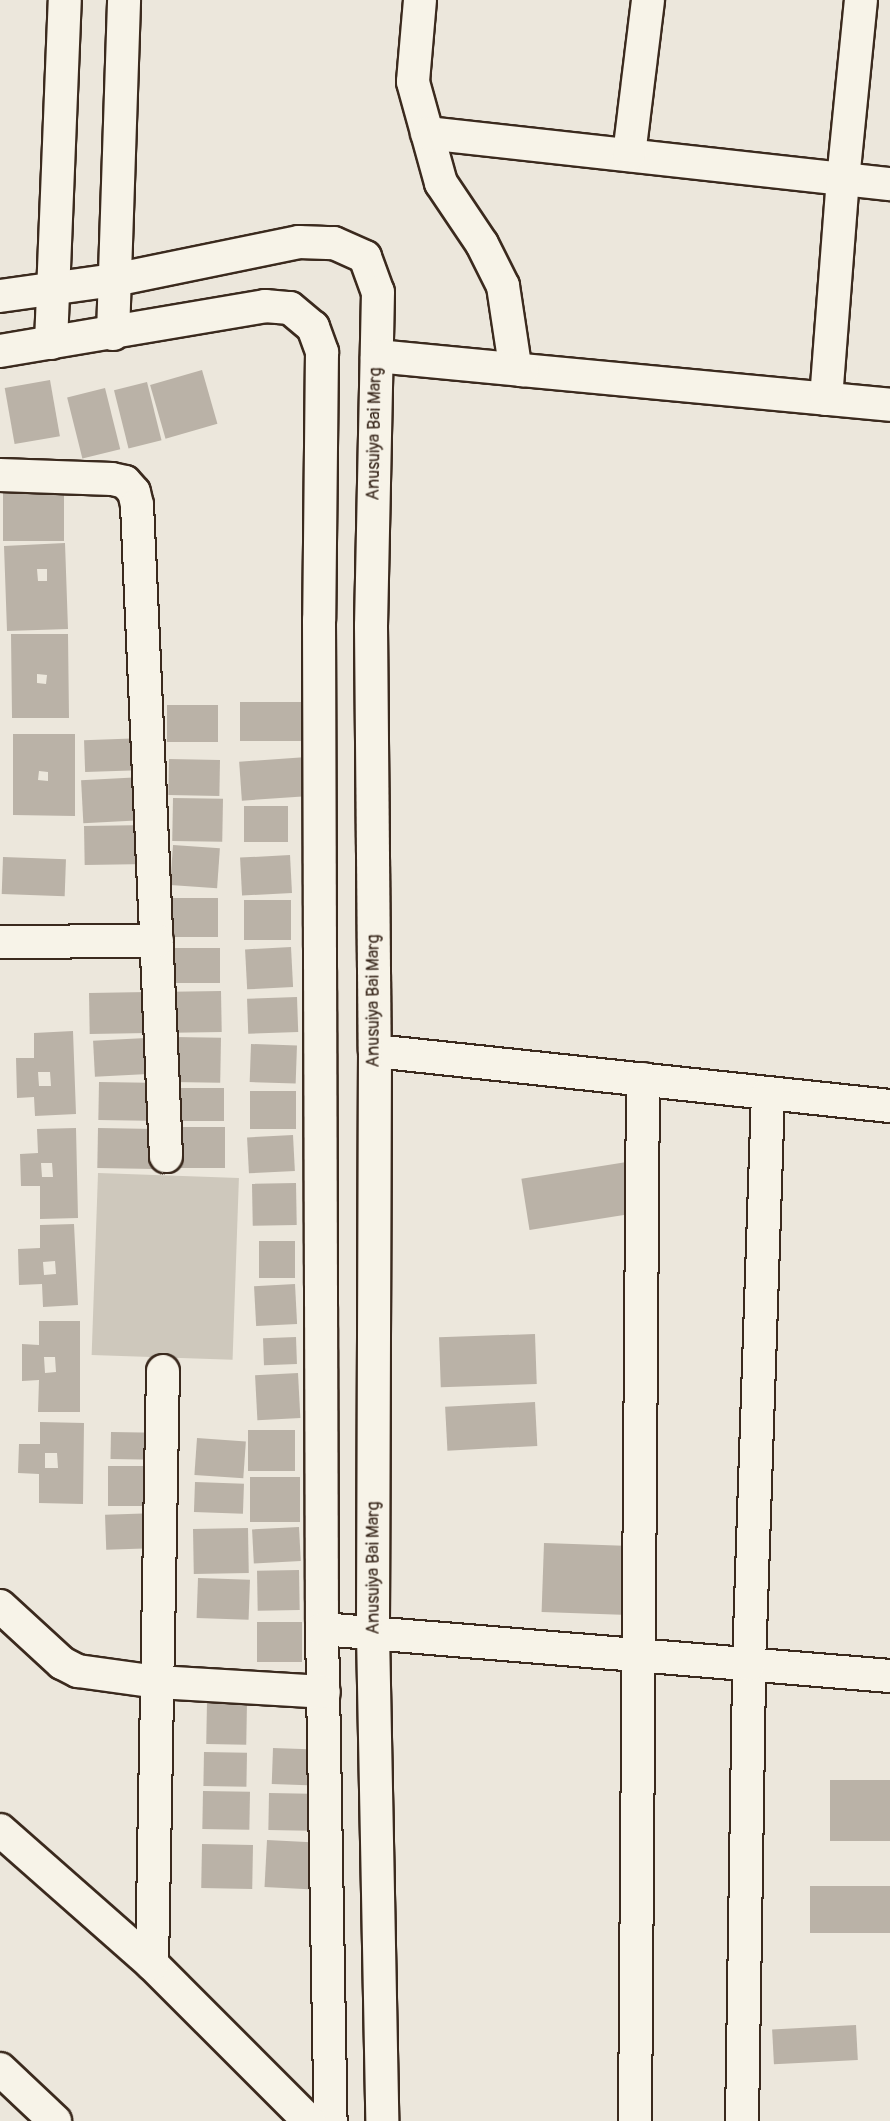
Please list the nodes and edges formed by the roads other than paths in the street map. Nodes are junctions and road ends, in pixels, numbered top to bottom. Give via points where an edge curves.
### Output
1 (65, 0) edge
2 (124, 0) edge
3 (419, 0) edge
4 (648, 0) edge
5 (861, 0) edge
6 (427, 133) junction
7 (629, 155) junction
8 (843, 180) junction
9 (890, 184) edge
10 (114, 280) junction
11 (53, 288) junction
12 (0, 296) edge
13 (113, 334) junction
14 (51, 343) junction
15 (0, 351) edge
16 (377, 356) junction
17 (522, 370) junction
18 (826, 399) junction
19 (890, 405) edge
20 (0, 475) edge
21 (157, 940) junction
22 (0, 942) edge
23 (375, 1051) junction
24 (643, 1079) junction
25 (768, 1093) junction
26 (890, 1105) edge
27 (166, 1156) dead end
28 (163, 1371) dead end
29 (0, 1606) edge
30 (322, 1629) junction
31 (373, 1633) junction
32 (637, 1655) junction
33 (749, 1664) junction
34 (890, 1676) edge
35 (157, 1682) junction
36 (324, 1692) junction
37 (0, 1830) edge
38 (152, 1964) junction
39 (0, 2069) edge
40 (55, 2121) edge
41 (309, 2121) edge
42 (331, 2121) edge
43 (382, 2121) edge
44 (635, 2121) edge
45 (742, 2121) edge

1 - 11 street
2 - 10 street
3 - 6 street via 413,82
4 - 7 street
5 - 8 street
6 - 7 street
6 - 17 street via 441,183 482,244 502,286 512,358
7 - 8 street
8 - 9 street
8 - 18 street
10 - 11 street, Anusuiya Bai Marg
10 - 13 street
10 - 16 street, Anusuiya Bai Marg via 299,242 334,243 365,257 378,292
11 - 12 street, Anusuiya Bai Marg
11 - 14 street
13 - 14 street
13 - 30 street via 265,306 290,308 313,327 322,352
14 - 15 street
16 - 17 street
16 - 23 street, Anusuiya Bai Marg via 371,626
17 - 18 street
18 - 19 street
20 - 21 street via 112,479 125,482 134,492
21 - 22 street
21 - 27 street
23 - 24 street
23 - 31 street, Anusuiya Bai Marg
24 - 25 street
24 - 32 street
25 - 26 street
25 - 33 street
28 - 35 street
29 - 35 street via 61,1663 78,1671
30 - 31 street
30 - 36 street
31 - 32 street
31 - 43 street, Anusuiya Bai Marg
32 - 33 street
32 - 44 street
33 - 34 street
33 - 45 street
35 - 36 street
35 - 38 street
36 - 42 street
37 - 38 street
38 - 41 street
39 - 40 street

